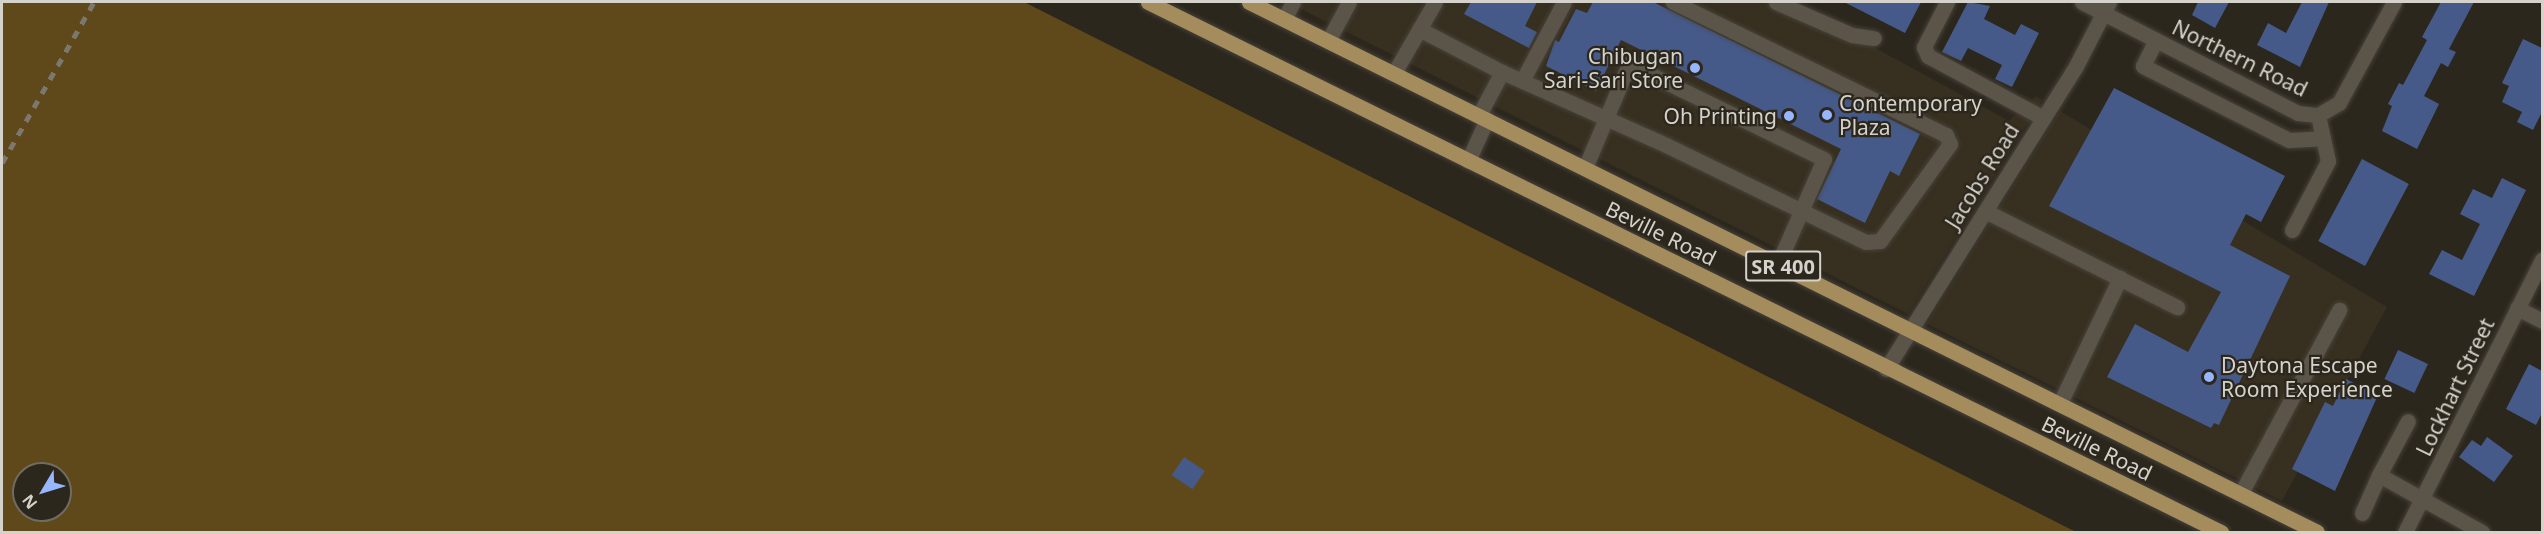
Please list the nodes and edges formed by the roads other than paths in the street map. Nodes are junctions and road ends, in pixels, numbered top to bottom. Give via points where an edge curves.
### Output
1 (1148, 2) edge
2 (1249, 2) edge
3 (1293, 2) edge
4 (1349, 2) edge
5 (1435, 2) edge
6 (1564, 2) edge
7 (1673, 2) edge
8 (1776, 2) edge
9 (1947, 2) edge
10 (2082, 2) edge
11 (2394, 2) edge
12 (2107, 7) edge
13 (1284, 19) junction
14 (1419, 29) junction
15 (1874, 38) dead end
16 (1328, 40) junction
17 (2156, 40) junction
18 (1502, 72) junction
19 (1394, 73) junction
20 (1522, 81) junction
21 (2318, 115) junction
22 (1483, 117) junction
23 (1606, 118) junction
24 (2043, 118) junction
25 (2323, 138) junction
26 (1468, 161) junction
27 (1585, 168) junction
28 (1802, 211) junction
29 (1985, 211) junction
30 (2292, 230) dead end
31 (2542, 260) edge
32 (1778, 264) junction
33 (2120, 278) junction
34 (2177, 307) dead end
35 (2517, 308) junction
36 (2339, 310) dead end
37 (2542, 321) edge
38 (1911, 330) junction
39 (1886, 369) junction
40 (2060, 403) junction
41 (2408, 421) dead end
42 (2379, 475) junction
43 (2241, 493) junction
44 (2424, 497) junction
45 (2362, 513) dead end
46 (2221, 532) edge
47 (2317, 532) edge
48 (2405, 532) edge
49 (2482, 532) edge

1 - 26 main road, Beville Road / SR 400
2 - 13 main road, Beville Road / SR 400
3 - 13 street
4 - 16 street
5 - 14 street
6 - 20 street
7 - 28 street via 1947,135 1950,144 1880,241 1866,242
8 - 15 street via 1852,35
9 - 24 street via 1924,48 1928,56
10 - 12 street, Northern Road
11 - 21 street via 2339,103
12 - 17 street, Northern Road
12 - 24 street, Jacobs Road
13 - 16 main road, Beville Road / SR 400
14 - 18 street
14 - 19 street
16 - 19 main road, Beville Road / SR 400
17 - 21 street, Northern Road via 2298,113
17 - 25 street via 2143,66 2289,140
18 - 20 street
18 - 22 street
19 - 22 main road, Beville Road / SR 400
20 - 23 street
21 - 25 street
22 - 26 street
22 - 27 main road, Beville Road / SR 400
23 - 27 street
23 - 28 street
23 - 28 street via 1629,64 1824,159
24 - 29 street, Jacobs Road
25 - 30 street via 2328,161
26 - 39 main road, Beville Road / SR 400
27 - 32 main road, Beville Road / SR 400
28 - 32 street
29 - 33 street
29 - 38 street, Jacobs Road
31 - 35 street, Lockhart Street
32 - 38 main road, Beville Road / SR 400
33 - 34 street
33 - 40 street
35 - 37 street
35 - 44 street, Lockhart Street
36 - 43 street
38 - 39 street, Jacobs Road
38 - 40 main road, Beville Road / SR 400
39 - 46 main road, Beville Road / SR 400
40 - 43 main road, Beville Road / SR 400
41 - 42 street
42 - 44 street
42 - 45 street
43 - 47 main road, Beville Road / SR 400
44 - 48 street, Lockhart Street
44 - 49 street

